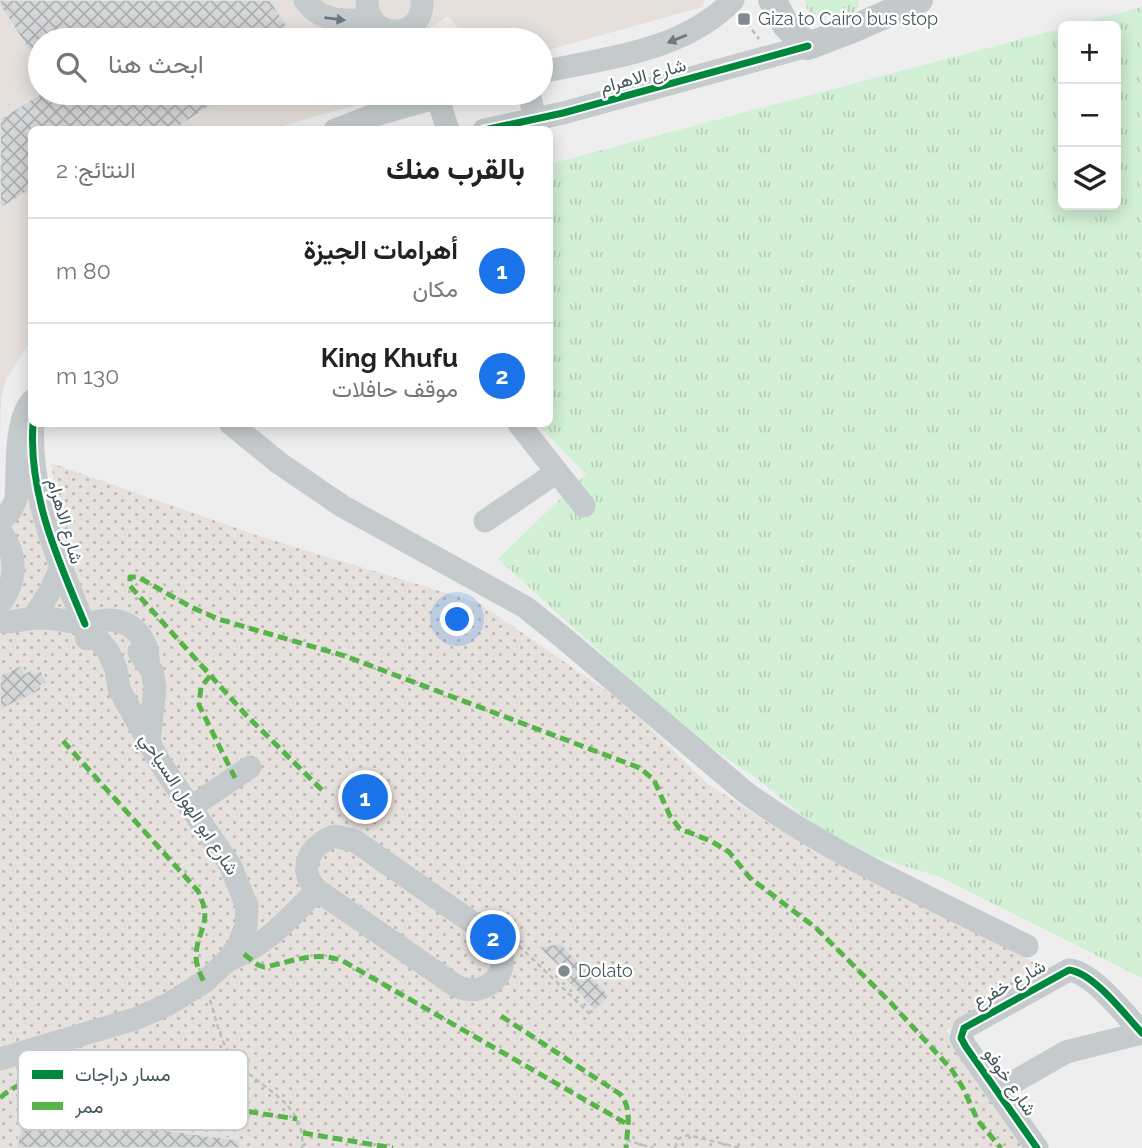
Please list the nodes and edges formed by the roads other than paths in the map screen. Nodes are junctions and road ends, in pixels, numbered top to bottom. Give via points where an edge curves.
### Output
1 (305, 0) edge
2 (772, 0) edge
3 (919, 0) edge
4 (737, 7) edge
5 (370, 10) edge
6 (382, 28) edge
7 (808, 46) junction
8 (553, 69) edge
9 (416, 105) edge
10 (444, 105) edge
11 (532, 105) edge
12 (535, 119) junction
13 (373, 123) edge
14 (447, 126) edge
15 (503, 126) edge
16 (28, 405) edge
17 (33, 427) edge
18 (235, 427) edge
19 (521, 427) edge
20 (557, 472) junction
21 (584, 506) dead end
22 (485, 521) dead end
23 (0, 522) edge
24 (0, 531) edge
25 (61, 568) junction
26 (0, 603) edge
27 (34, 617) junction
28 (0, 622) edge
29 (85, 624) junction
30 (149, 744) junction
31 (250, 767) dead end
32 (190, 808) junction
33 (317, 890) junction
34 (1027, 946) dead end
35 (227, 961) junction
36 (962, 1033) joint
37 (1142, 1033) edge
38 (30, 1050) edge
39 (18, 1054) edge
40 (0, 1059) edge
41 (998, 1091) junction
42 (1037, 1148) edge

1 -> 5 street via 327,19
2 - 7 main road via 786,25
3 - 7 main road, شارع الاهرام
4 -> 8 street, شارع الاهرام via 678,39
5 - 6 street
7 - 12 street, شارع الاهرام
9 - 13 street
10 - 14 street
11 - 12 street
12 - 15 street, شارع الاهرام
16 - 23 street via 20,425 16,499
17 - 25 street, شارع الاهرام via 34,472
18 - 34 street via 342,506 534,614 772,811 828,845
19 - 20 street
20 - 21 street
20 - 22 street
24 - 26 street via 11,551 14,571
25 - 27 street
25 - 29 street, شارع الاهرام
27 - 28 street
27 - 29 street
29 - 30 street, شارع ابو الهول السياحي via 99,667 119,689
29 - 30 street via 111,620 130,626 135,647 154,679
30 - 32 street, شارع ابو الهول السياحي
31 - 32 street
32 - 35 street, شارع ابو الهول السياحي via 230,865 247,906 239,946
33 - 33 street via 464,989 483,989 499,972 503,954 493,937 349,839 335,836 312,850 307,874
33 - 35 street via 269,939
35 - 38 street, شارع ابو الهول السياحي via 167,1005
36 - 37 street, شارع خفرع via 1069,970 1093,981
36 - 41 street, شارع خوفو via 966,1047
37 - 41 street via 1066,1052
39 - 40 street, شارع ابو الهول السياحي
41 - 42 street, شارع خوفو

